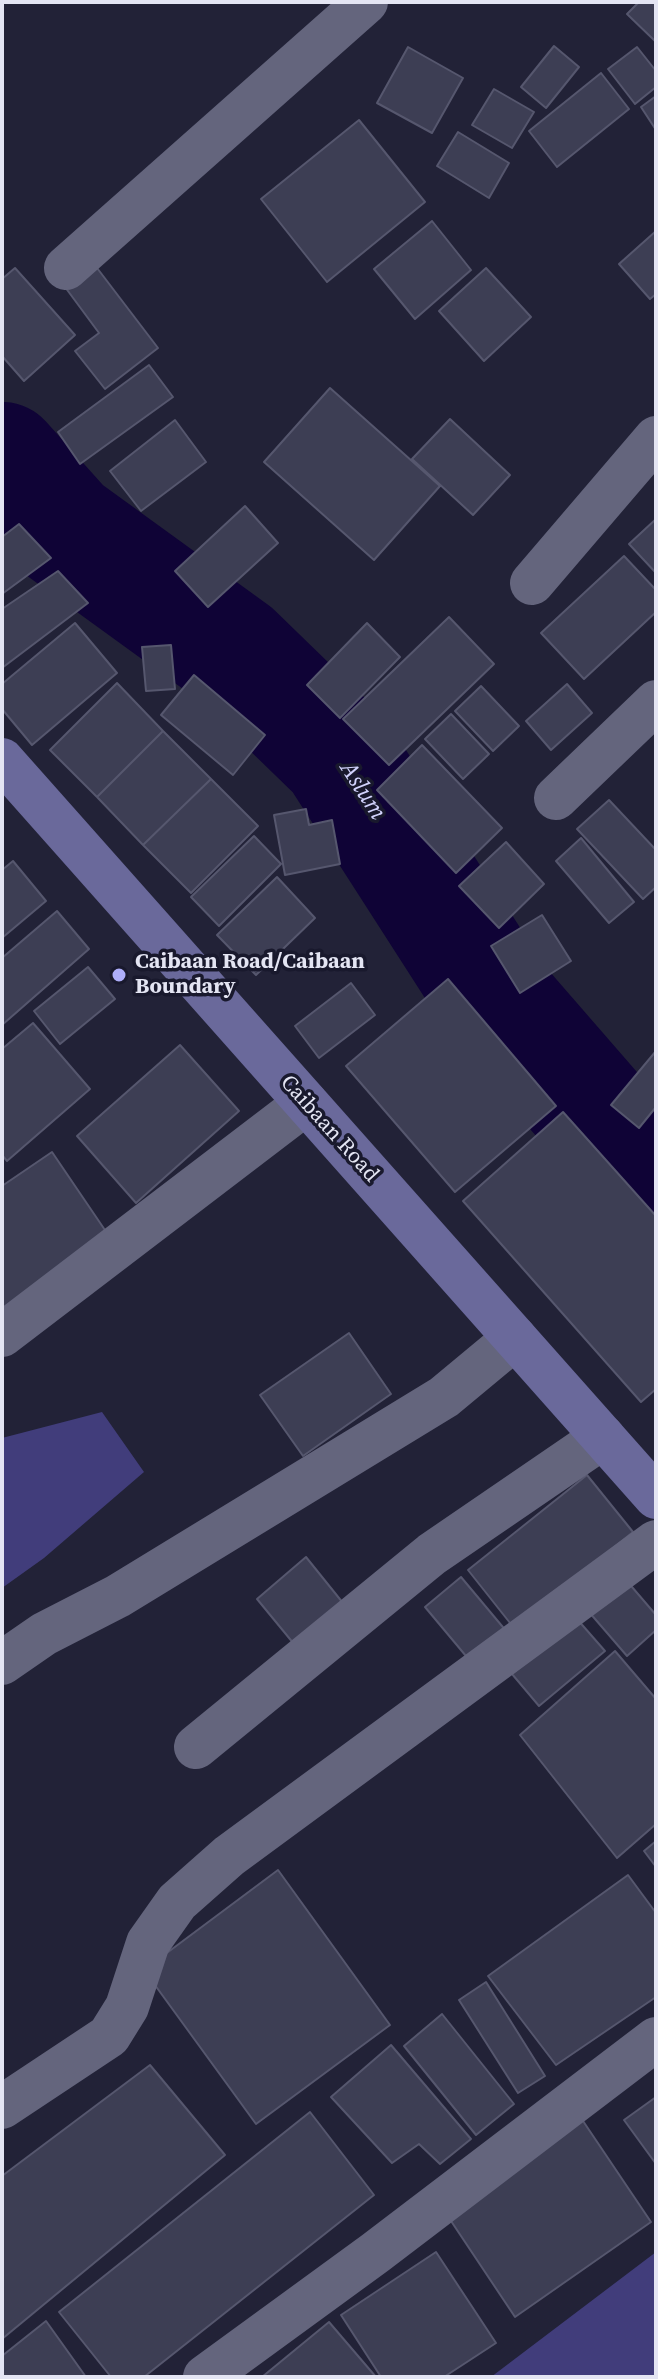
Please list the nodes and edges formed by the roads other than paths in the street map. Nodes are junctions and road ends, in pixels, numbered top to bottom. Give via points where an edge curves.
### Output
1 (366, 2) edge
2 (66, 268) dead end
3 (656, 438) edge
4 (532, 583) dead end
5 (656, 702) edge
6 (2, 760) edge
7 (556, 798) dead end
8 (306, 1103) junction
9 (2, 1335) edge
10 (515, 1338) junction
11 (603, 1437) junction
12 (656, 1497) edge
13 (656, 1542) edge
14 (2, 1663) edge
15 (196, 1747) dead end
16 (656, 2039) edge
17 (2, 2107) edge
18 (205, 2377) edge

1 - 2 street
3 - 4 street
5 - 7 street
6 - 8 street, Caibaan Road
8 - 9 street
8 - 10 street, Caibaan Road
10 - 11 street, Caibaan Road
10 - 14 street via 444,1397
11 - 12 street, Caibaan Road
11 - 15 street via 432,1554
13 - 17 street via 229,1856 177,1902 148,1943 127,2007 109,2036
16 - 18 street

